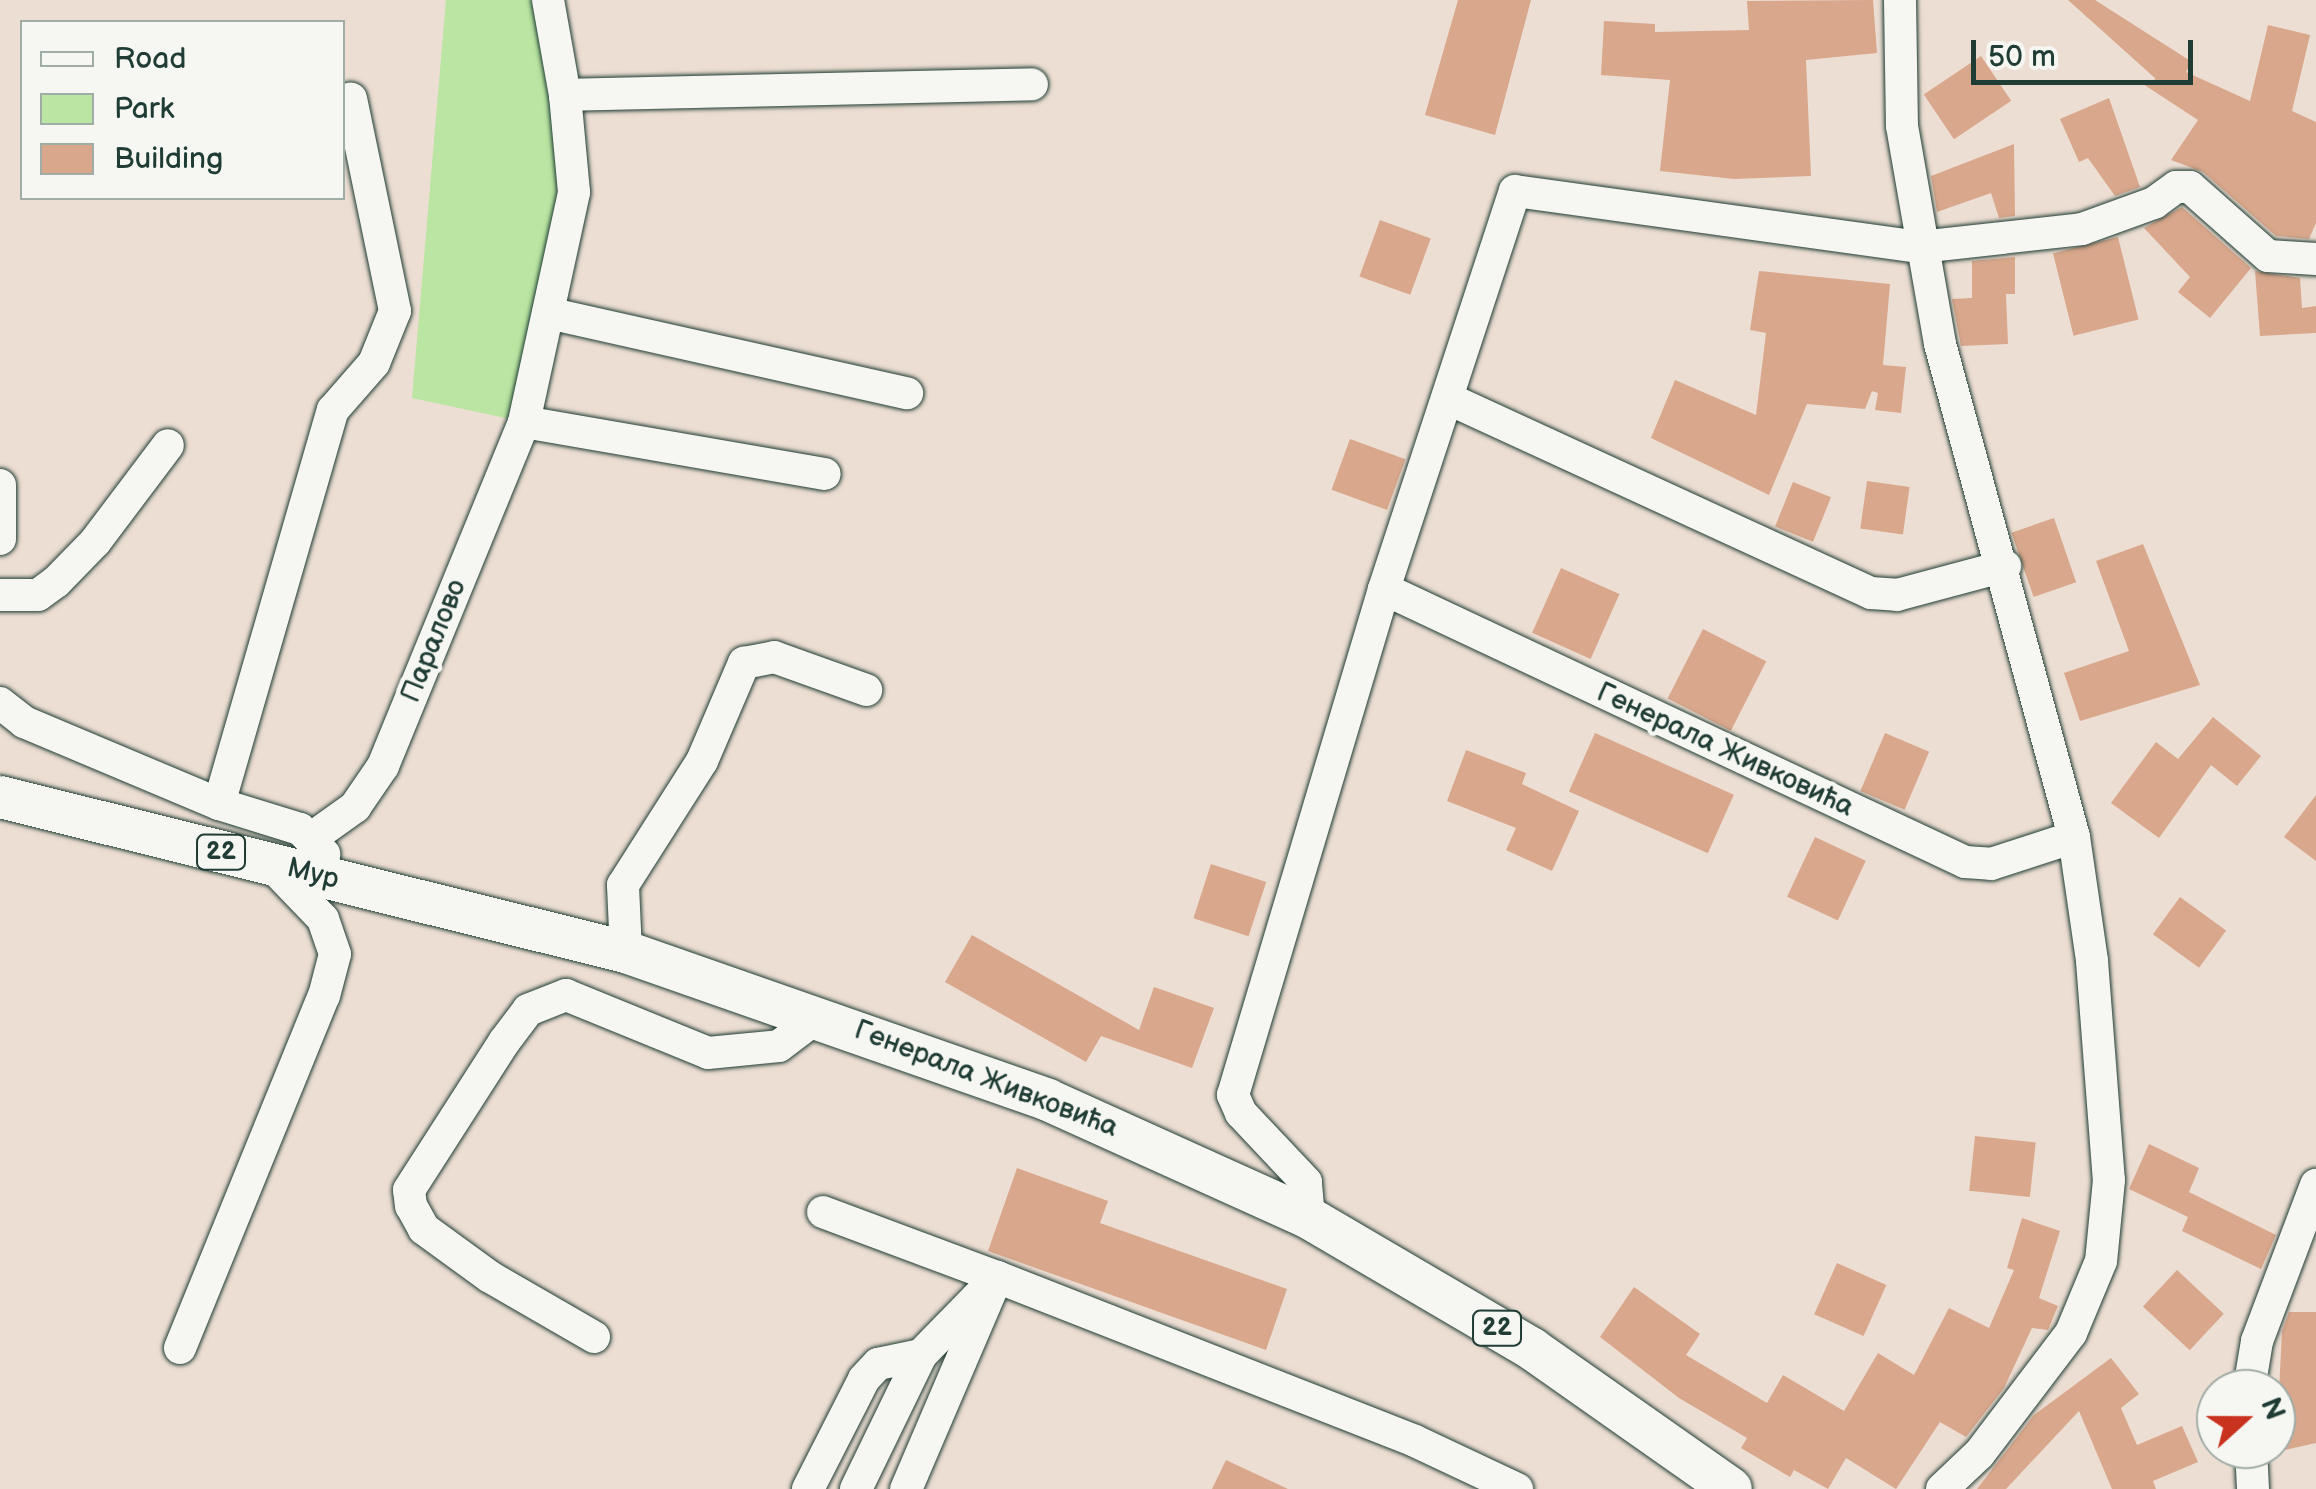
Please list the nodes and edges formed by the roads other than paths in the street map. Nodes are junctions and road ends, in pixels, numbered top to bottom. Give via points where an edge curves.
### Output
1 (548, 0) edge
2 (1900, 0) edge
3 (1032, 84) dead end
4 (566, 95) junction
5 (351, 99) dead end
6 (1920, 247) junction
7 (2316, 260) edge
8 (548, 313) junction
9 (907, 393) dead end
10 (1451, 400) junction
11 (524, 422) junction
12 (168, 446) dead end
13 (825, 474) dead end
14 (0, 485) edge
15 (0, 539) edge
16 (2005, 566) junction
17 (1384, 590) junction
18 (0, 595) edge
19 (866, 690) dead end
20 (0, 703) edge
21 (0, 797) edge
22 (220, 804) junction
23 (313, 837) junction
24 (2074, 838) junction
25 (270, 864) junction
26 (328, 878) junction
27 (626, 952) junction
28 (769, 998) joint
29 (820, 1016) junction
30 (2316, 1185) edge
31 (823, 1212) dead end
32 (1309, 1218) junction
33 (997, 1277) junction
34 (594, 1337) dead end
35 (180, 1348) dead end
36 (921, 1355) junction
37 (2253, 1369) edge
38 (808, 1489) edge
39 (856, 1489) edge
40 (906, 1489) edge
41 (1517, 1489) edge
42 (1731, 1489) edge
43 (1942, 1489) edge

1 - 4 street, Паралово
2 - 6 street via 1902,126
3 - 4 street
4 - 8 street, Паралово via 574,192
5 - 22 street via 395,311 374,362 333,410
6 - 7 street via 2082,230 2154,203 2176,187 2190,187 2268,256
6 - 10 street via 1515,191
6 - 16 street via 1961,427
8 - 9 street
8 - 11 street, Паралово
10 - 16 street via 1871,593 1898,595
10 - 17 street
11 - 13 street
11 - 23 street, Паралово via 382,766 355,807
12 - 18 street via 56,582 38,595
14 - 15 street
16 - 24 street
17 - 24 street, Генерала Живковића via 1965,862 1991,864
17 - 32 street via 1233,1095 1240,1113 1306,1182
19 - 27 street via 774,657 744,663 702,761 623,885
20 - 22 street via 24,722
21 - 25 main road, Мур / 22
22 - 23 street
23 - 26 street
24 - 43 street via 2092,961 2110,1180 2108,1236 2086,1302 2057,1356
25 - 26 main road, Мур / 22
25 - 35 street via 323,920 336,954
26 - 27 main road, Мур / 22
27 - 28 main road, Мур / 22
28 - 29 main road, Генерала Живковића / 22
29 - 32 main road, Генерала Живковића / 22 via 1062,1106
29 - 34 street via 779,1046 708,1053 566,995 528,1010 504,1042 424,1163 409,1190 410,1206 424,1229 490,1277
30 - 37 street
31 - 33 street
32 - 42 main road, Генерала Живковића / 22 via 1532,1348
33 - 36 street
33 - 40 street
33 - 41 street via 1430,1448
36 - 38 street via 878,1364 864,1379
36 - 39 street

